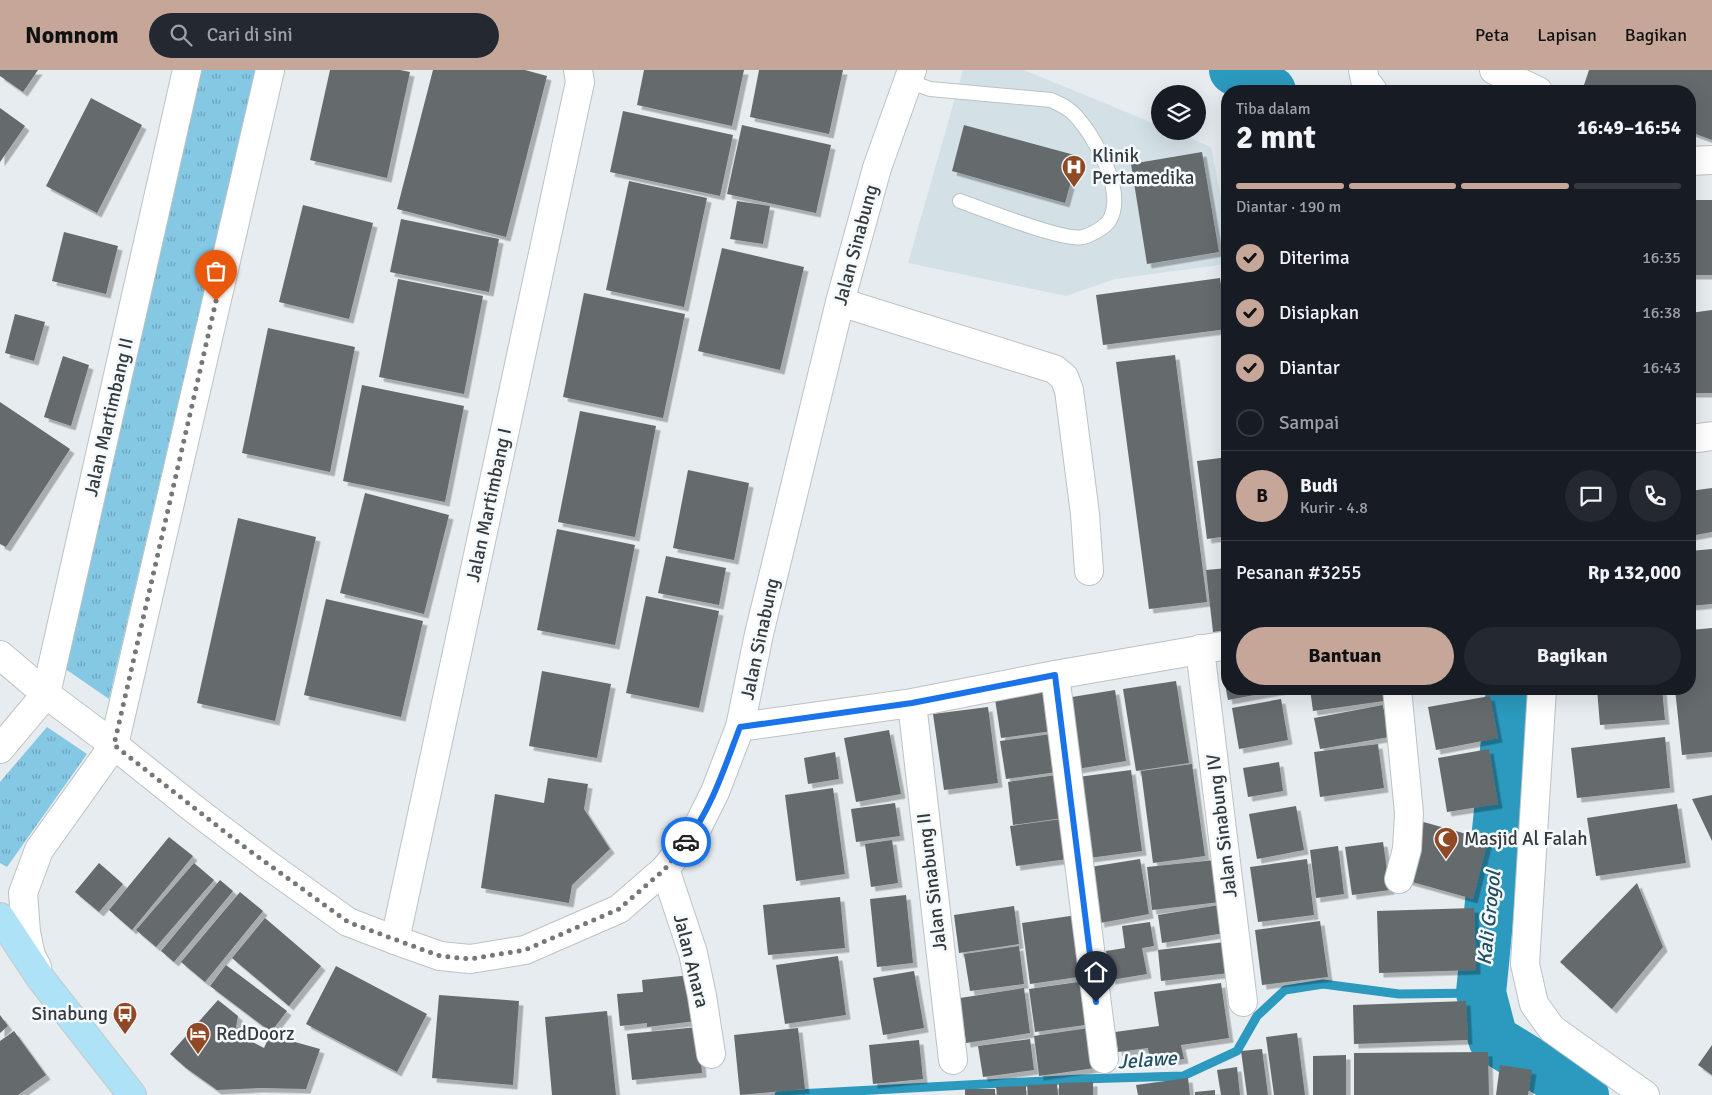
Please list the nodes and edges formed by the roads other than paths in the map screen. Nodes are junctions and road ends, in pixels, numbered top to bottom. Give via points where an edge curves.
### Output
1 (187, 70) edge
2 (270, 70) edge
3 (578, 70) edge
4 (1363, 70) edge
5 (1494, 70) edge
6 (910, 75) edge
7 (1369, 85) edge
8 (1525, 85) edge
9 (1712, 160) edge
10 (1696, 161) edge
11 (960, 201) dead end
12 (840, 302) junction
13 (1712, 436) edge
14 (1696, 438) edge
15 (1089, 571) dead end
16 (1221, 646) edge
17 (1200, 649) junction
18 (0, 654) edge
19 (1055, 675) junction
20 (46, 694) junction
21 (1398, 695) edge
22 (1542, 695) edge
23 (912, 703) junction
24 (740, 727) junction
25 (114, 745) junction
26 (0, 749) edge
27 (665, 869) junction
28 (1399, 879) dead end
29 (0, 917) edge
30 (395, 940) junction
31 (0, 947) edge
32 (41, 979) junction
33 (1243, 1002) dead end
34 (711, 1054) dead end
35 (1104, 1059) dead end
36 (953, 1060) dead end
37 (132, 1095) edge
38 (1645, 1095) edge

1 - 20 street, Jalan Martimbang II
2 - 25 street
3 - 30 street, Jalan Martimbang I via 580,82
4 - 7 street
5 - 8 street
6 - 11 lane via 930,88 1051,100 1064,105 1091,135 1106,163 1114,190 1109,221 1083,237 1063,237
6 - 12 street, Jalan Sinabung via 877,168
9 - 10 street
12 - 15 street via 1054,369 1064,377 1069,390
12 - 24 street, Jalan Sinabung via 759,634
13 - 14 street
16 - 17 street
17 - 19 street
17 - 33 street, Jalan Sinabung IV
18 - 20 street, Jalan Sinabung
19 - 23 street
19 - 35 street
20 - 25 street, Jalan Sinabung
20 - 26 street, Jalan Martimbang II
21 - 28 street via 1409,813 1407,849
22 - 38 street via 1526,964 1534,1004 1552,1029
23 - 24 street
23 - 36 street, Jalan Sinabung II
24 - 27 street, Jalan Sinabung via 697,828
25 - 30 street, Jalan Sinabung via 246,848 348,922
25 - 32 street via 39,850 24,893 26,932 31,956
27 - 30 street, Jalan Sinabung via 619,909 525,950 470,959 440,956
27 - 34 street, Jalan Anara via 693,953
29 - 32 main road
31 - 32 main road
32 - 37 main road

